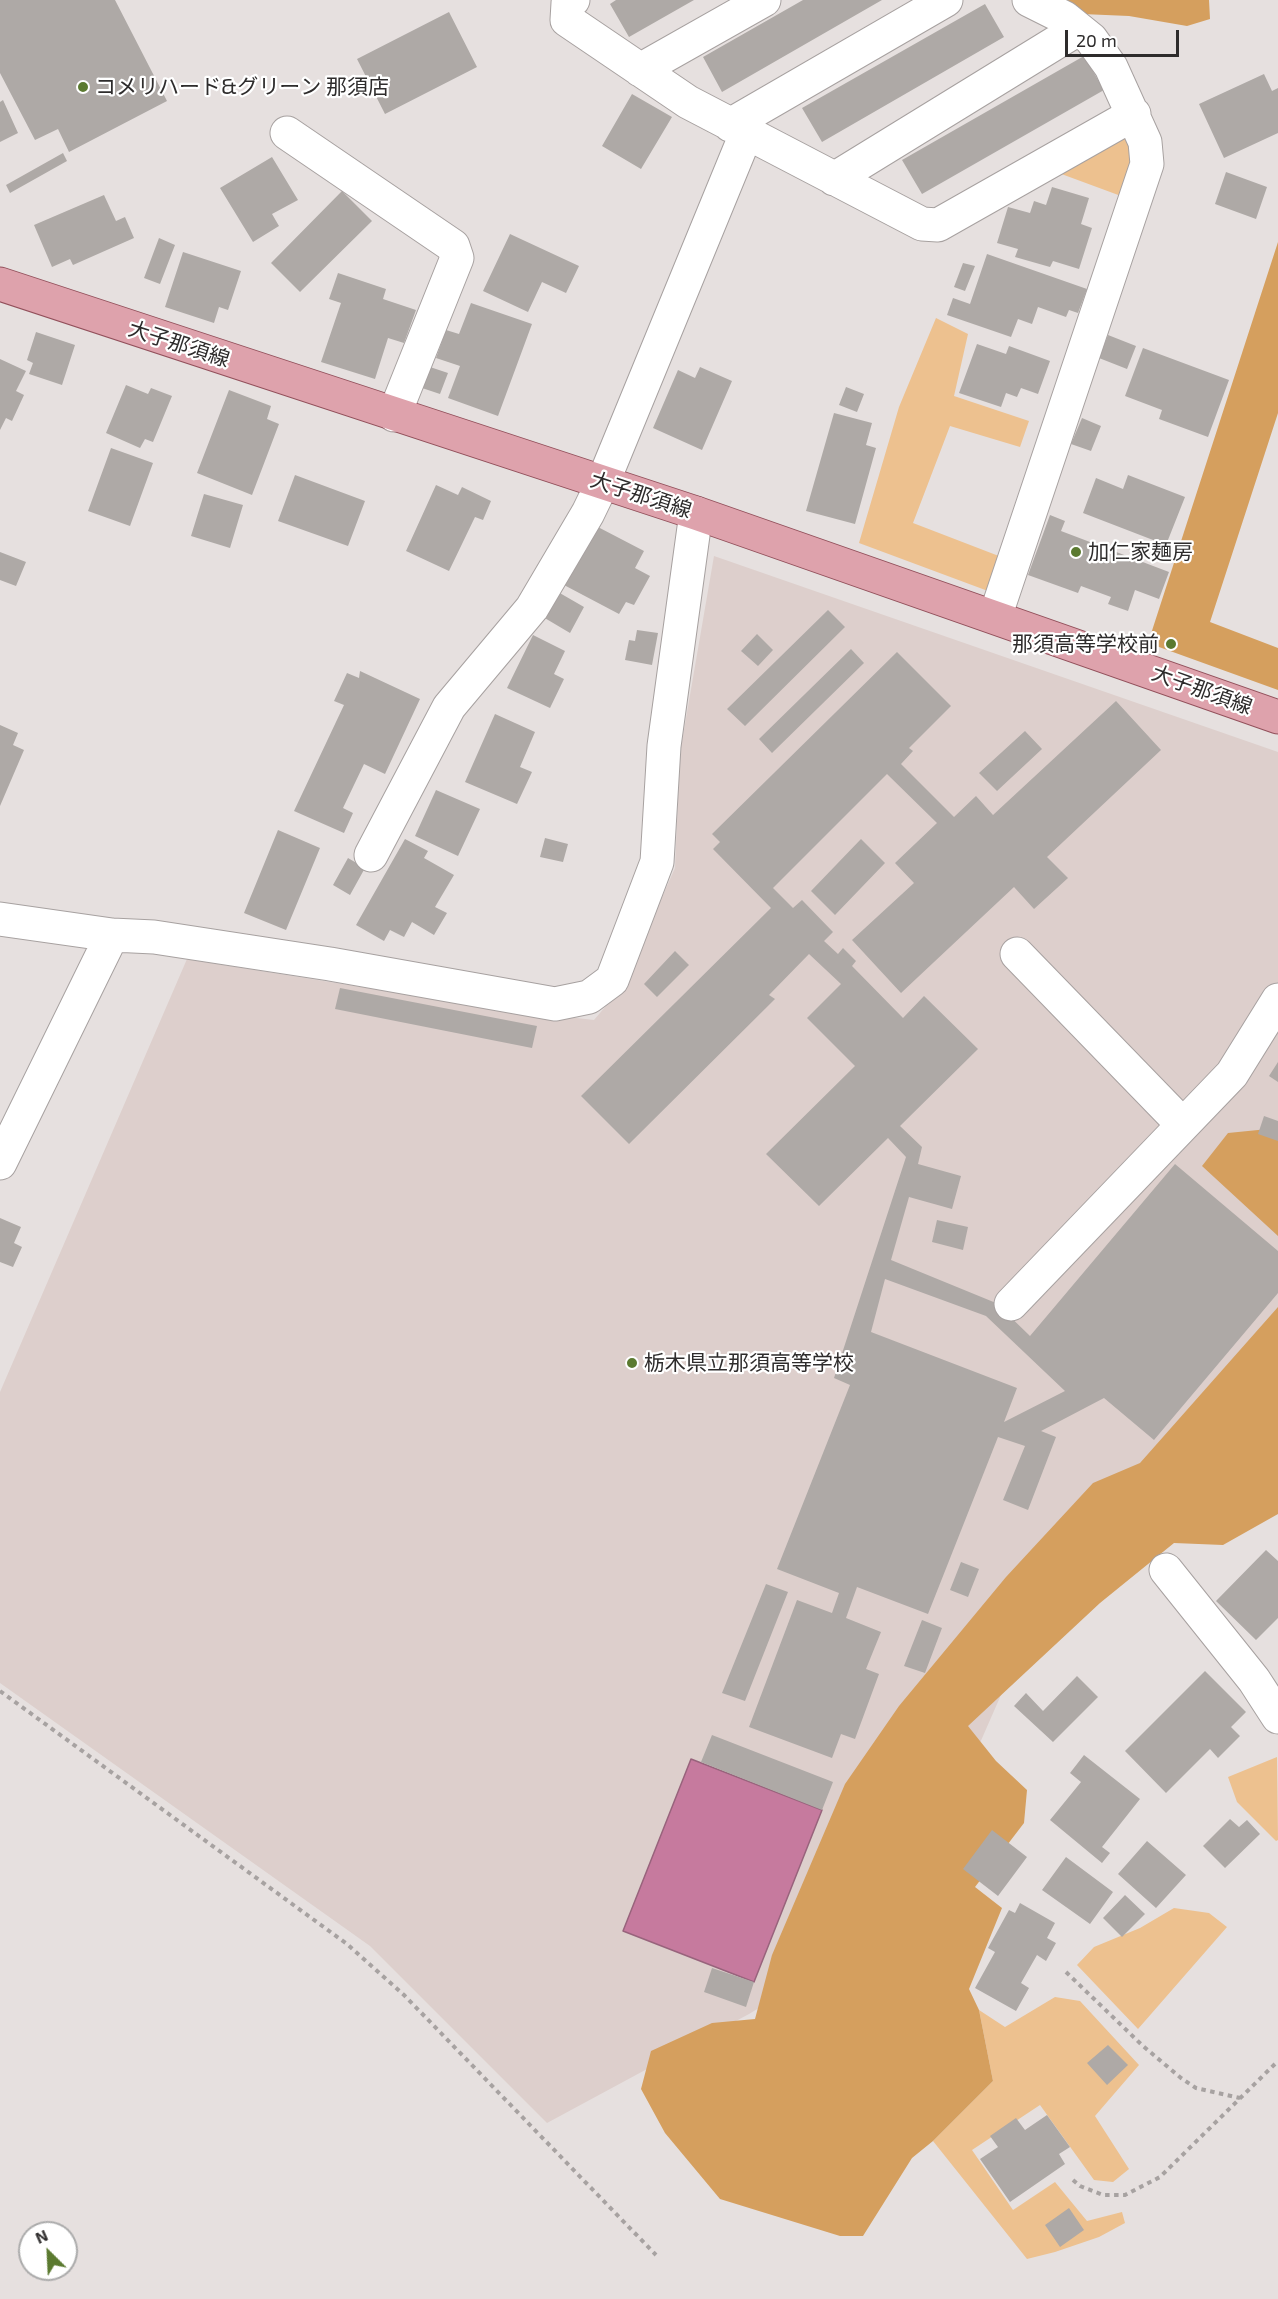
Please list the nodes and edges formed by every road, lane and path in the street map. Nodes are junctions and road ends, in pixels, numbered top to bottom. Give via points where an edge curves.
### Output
1 (573, 0) edge
2 (764, 0) edge
3 (946, 0) edge
4 (1029, 0) edge
5 (1078, 29) junction
6 (640, 70) junction
7 (1134, 114) junction
8 (738, 130) junction
9 (287, 133) dead end
10 (834, 179) junction
11 (0, 284) edge
12 (394, 415) junction
13 (603, 483) junction
14 (696, 513) junction
15 (995, 617) junction
16 (1278, 717) edge
17 (371, 855) dead end
18 (0, 919) edge
19 (112, 935) junction
20 (1017, 954) dead end
21 (1278, 1000) edge
22 (1183, 1125) junction
23 (0, 1163) edge
24 (1011, 1304) dead end
25 (1166, 1570) dead end
26 (0, 1691) edge
27 (1278, 1717) edge
28 (1066, 1972) dead end
29 (1278, 2061) edge
30 (1240, 2098) junction
31 (1073, 2180) dead end
32 (656, 2255) dead end

1 - 6 street via 568,3 567,20
2 - 6 street
3 - 8 street
4 - 5 street
5 - 7 street via 1091,39 1111,67
5 - 10 street
6 - 8 street
7 - 10 street via 938,225 922,224
7 - 15 street via 1145,142 1147,164
8 - 10 street
8 - 13 street
9 - 12 street via 453,246 457,258
11 - 12 main road, 大子那須線
12 - 13 main road, 大子那須線
13 - 14 main road, 大子那須線
13 - 17 street via 532,608 449,707
14 - 15 main road, 大子那須線
14 - 19 street via 664,746 657,862 612,980 589,997 555,1004 330,964 154,937
15 - 16 main road, 大子那須線
18 - 19 street
19 - 23 street
20 - 22 street
21 - 22 street via 1232,1074
22 - 24 street
25 - 27 street via 1254,1680
26 - 32 path via 347,1944 404,1995
28 - 30 path via 1181,2078 1196,2088
29 - 30 path
30 - 31 path via 1160,2177 1125,2194 1103,2195

